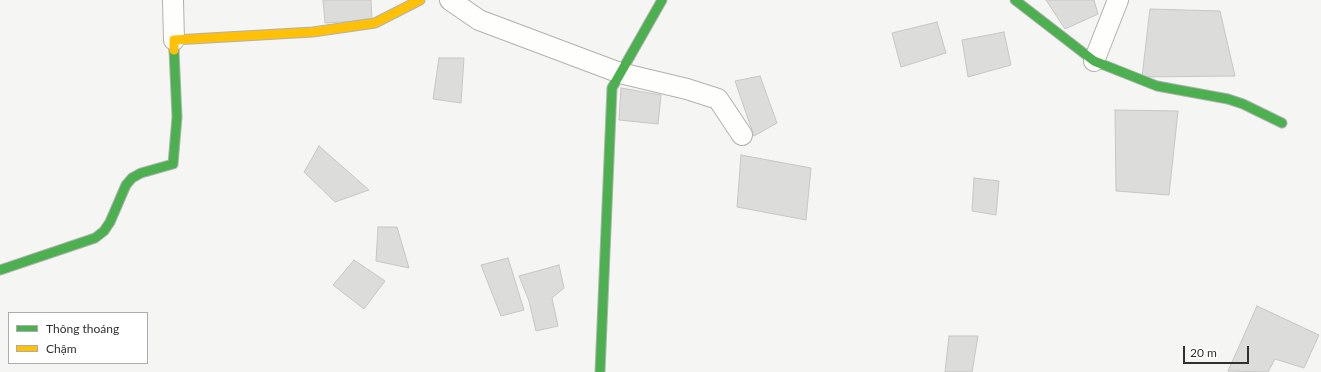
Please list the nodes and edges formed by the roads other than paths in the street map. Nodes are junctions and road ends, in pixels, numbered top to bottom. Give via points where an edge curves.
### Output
1 (173, 0) edge
2 (420, 0) edge
3 (450, 0) edge
4 (662, 0) edge
5 (1015, 0) edge
6 (1118, 0) edge
7 (174, 40) junction
8 (1094, 62) junction
9 (620, 73) junction
10 (1282, 123) dead end
11 (742, 135) dead end
12 (0, 270) edge
13 (600, 372) edge

1 - 7 street
2 - 7 street via 375,23 313,32
3 - 9 street via 479,20
4 - 9 street
5 - 8 street
6 - 8 street
7 - 12 street via 177,117 173,164 140,173 132,178 126,185 110,222 95,238
8 - 10 street via 1157,86 1228,98
9 - 11 street via 718,99
9 - 13 street via 612,88

